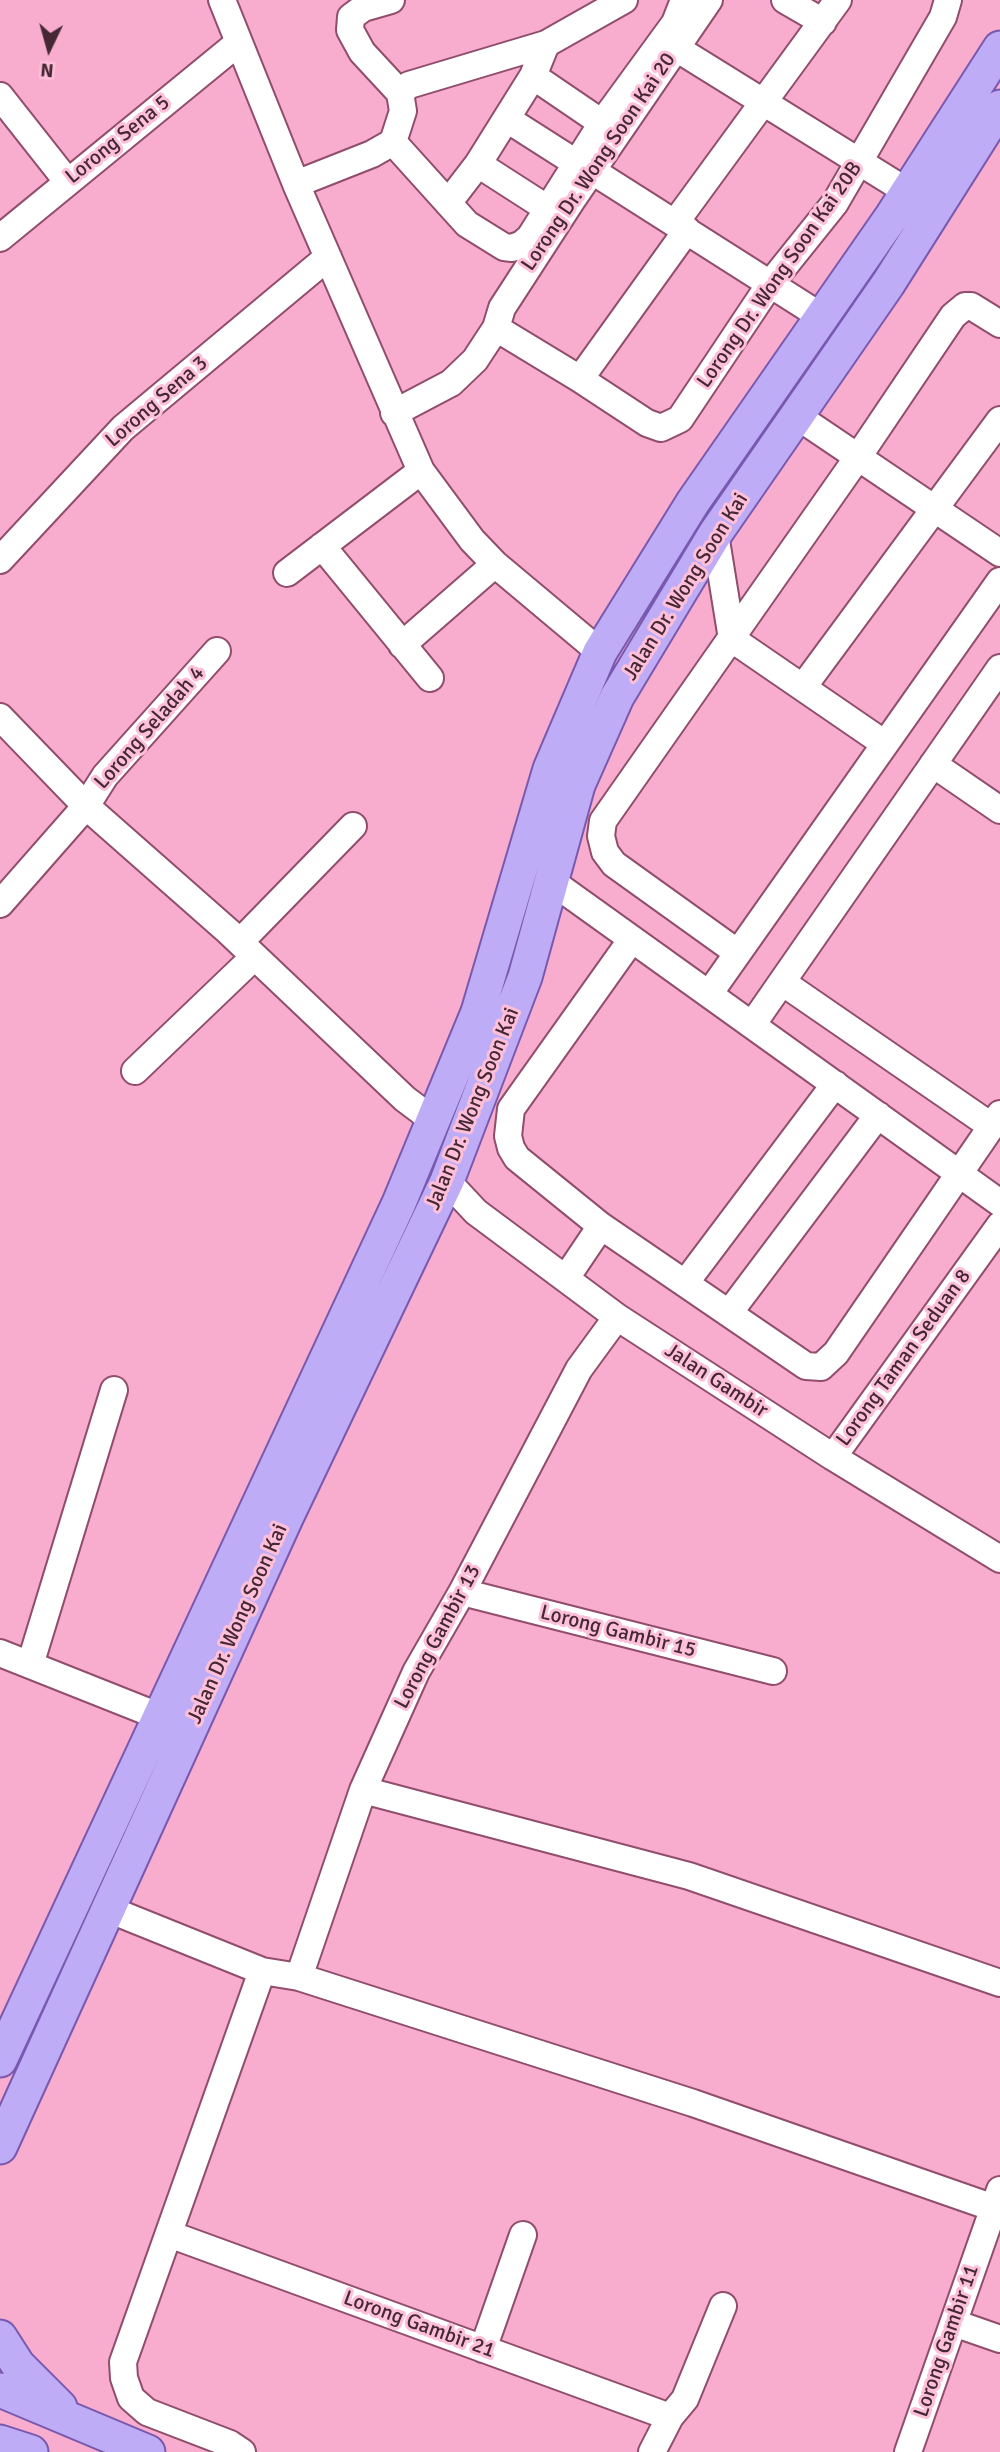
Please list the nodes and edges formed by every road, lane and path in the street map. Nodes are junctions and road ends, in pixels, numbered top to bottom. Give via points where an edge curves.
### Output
1 (222, 0) edge
2 (391, 0) edge
3 (624, 0) edge
4 (684, 0) edge
5 (709, 0) edge
6 (785, 0) edge
7 (838, 0) edge
8 (948, 1) edge
9 (823, 22) junction
10 (238, 43) junction
11 (546, 44) junction
12 (676, 48) junction
13 (1000, 48) edge
14 (533, 76) junction
15 (400, 93) junction
16 (0, 96) edge
17 (763, 100) junction
18 (1000, 107) edge
19 (507, 119) junction
20 (602, 123) junction
21 (393, 142) junction
22 (859, 163) junction
23 (478, 164) junction
24 (585, 167) junction
25 (67, 181) junction
26 (296, 184) junction
27 (908, 192) junction
28 (448, 202) junction
29 (548, 209) junction
30 (681, 227) junction
31 (0, 238) edge
32 (328, 257) junction
33 (770, 284) junction
34 (822, 317) junction
35 (1000, 324) edge
36 (496, 328) junction
37 (580, 379) junction
38 (394, 413) junction
39 (797, 416) junction
40 (1000, 420) edge
41 (858, 457) junction
42 (421, 471) junction
43 (936, 509) junction
44 (715, 534) junction
45 (322, 546) junction
46 (1000, 553) edge
47 (0, 560) edge
48 (495, 564) junction
49 (287, 573) dead end
50 (1000, 581) edge
51 (732, 639) junction
52 (402, 645) junction
53 (216, 651) dead end
54 (600, 652) junction
55 (430, 678) dead end
56 (997, 679) edge
57 (803, 687) junction
58 (0, 717) edge
59 (885, 744) junction
60 (933, 764) junction
61 (86, 806) junction
62 (1000, 810) edge
63 (353, 826) dead end
64 (551, 881) junction
65 (0, 904) edge
66 (632, 939) junction
67 (246, 950) junction
68 (738, 953) junction
69 (782, 982) junction
70 (709, 994) junction
71 (752, 1025) junction
72 (135, 1071) dead end
73 (835, 1084) junction
74 (878, 1115) junction
75 (433, 1120) junction
76 (996, 1120) edge
77 (958, 1172) junction
78 (447, 1181) junction
79 (1000, 1203) edge
80 (1000, 1225) edge
81 (601, 1226) junction
82 (566, 1278) junction
83 (686, 1282) junction
84 (729, 1313) junction
85 (610, 1326) junction
86 (114, 1390) dead end
87 (833, 1457) junction
88 (1000, 1559) edge
89 (462, 1592) junction
90 (0, 1653) edge
91 (30, 1665) junction
92 (773, 1671) dead end
93 (161, 1717) junction
94 (363, 1790) junction
95 (108, 1909) junction
96 (262, 1971) junction
97 (299, 1977) junction
98 (1000, 1983) edge
99 (0, 2060) edge
100 (17, 2105) junction
101 (0, 2147) edge
102 (0, 2172) edge
103 (997, 2199) edge
104 (169, 2234) junction
105 (523, 2235) dead end
106 (723, 2306) dead end
107 (954, 2323) junction
108 (0, 2337) edge
109 (1000, 2339) edge
110 (483, 2349) junction
111 (0, 2390) edge
112 (670, 2417) junction
113 (76, 2421) junction
114 (0, 2442) edge
115 (31, 2452) edge
116 (148, 2452) edge
117 (242, 2452) edge
118 (652, 2452) edge
119 (908, 2452) edge

1 - 10 street
2 - 15 street via 363,8 351,17 350,30 362,52
3 - 11 street
4 - 20 street via 675,23
5 - 12 street, Lorong Dr. Wong Soon Kai 20
6 - 9 street
7 - 9 street
8 - 22 street, Lorong Dr. Wong Soon Kai 20B
9 - 17 street
10 - 25 street, Lorong Sena 5
10 - 26 street
11 - 14 street
11 - 15 street via 422,80
12 - 17 street
12 - 24 street, Lorong Dr. Wong Soon Kai 20
13 - 27 main road, Jalan Dr. Wong Soon Kai
14 - 19 street
14 - 20 street
15 - 21 street via 403,111
16 - 25 street
17 - 22 street
17 - 30 street
18 - 39 main road, Jalan Dr. Wong Soon Kai via 888,284
19 - 23 street
19 - 24 street
20 - 24 street
21 - 26 street
21 - 28 street
22 - 27 street
22 - 33 street, Lorong Dr. Wong Soon Kai 20B via 835,203
23 - 28 street
23 - 29 street
24 - 29 street
24 - 30 street
24 - 36 street, Lorong Dr. Wong Soon Kai 20 via 572,200 502,308
25 - 31 street, Lorong Sena 5
26 - 32 street
27 - 34 main road, Jalan Dr. Wong Soon Kai
28 - 29 street via 467,223 495,243 512,248 530,237
30 - 33 street
30 - 37 street
32 - 38 street
32 - 47 street, Lorong Sena 3 via 123,428
33 - 34 street
33 - 37 street, Lorong Dr. Wong Soon Kai 20B via 680,419 662,428 647,424
34 - 54 main road, Jalan Dr. Wong Soon Kai via 693,502
35 - 41 street via 971,306 953,316
36 - 37 street
36 - 38 street, Lorong Dr. Wong Soon Kai 20 via 475,360 451,383
38 - 42 street
39 - 41 street
39 - 44 main road, Jalan Dr. Wong Soon Kai
40 - 43 street
41 - 43 street
41 - 51 street
42 - 45 street
42 - 48 street
43 - 46 street
43 - 57 street
44 - 51 street
44 - 64 main road, Jalan Dr. Wong Soon Kai via 617,697 578,785
45 - 49 street
45 - 52 street
48 - 52 street
48 - 54 street
50 - 59 street
51 - 57 street
51 - 68 street via 603,821 601,836 604,852 614,864
52 - 55 street
53 - 61 street, Lorong Seladah 4 via 105,776
54 - 75 main road, Jalan Dr. Wong Soon Kai via 550,769 478,1012
56 - 60 street
57 - 59 street
58 - 61 street
59 - 68 street
60 - 62 street
60 - 69 street
61 - 65 street, Lorong Seladah 4
61 - 67 street
63 - 67 street
64 - 66 street
64 - 78 main road, Jalan Dr. Wong Soon Kai via 524,977
66 - 70 street
66 - 81 street via 511,1110 508,1122 517,1158
67 - 72 street
67 - 75 street
68 - 70 street
69 - 71 street
69 - 76 street
70 - 71 street
71 - 73 street
73 - 74 street
73 - 83 street
74 - 77 street
74 - 84 street
75 - 93 main road, Jalan Dr. Wong Soon Kai
76 - 77 street
77 - 79 street
77 - 84 street via 827,1364 815,1368 798,1362
78 - 82 street, Jalan Gambir via 476,1212
78 - 95 main road, Jalan Dr. Wong Soon Kai via 287,1516
80 - 87 street, Lorong Taman Seduan 8
81 - 82 street
81 - 83 street
82 - 85 street, Jalan Gambir
83 - 84 street
85 - 87 street, Jalan Gambir
85 - 89 street, Lorong Gambir 13 via 579,1369
86 - 91 street
87 - 88 street, Jalan Gambir
89 - 92 street, Lorong Gambir 15
89 - 94 street, Lorong Gambir 13 via 416,1672
90 - 91 street
91 - 93 street
93 - 99 main road, Jalan Dr. Wong Soon Kai
94 - 97 street, Lorong Gambir 13
94 - 98 street via 689,1876
95 - 96 street
95 - 100 main road, Jalan Dr. Wong Soon Kai
96 - 97 street
96 - 104 street
97 - 103 street
100 - 101 main road, Jalan Dr. Wong Soon Kai
100 - 102 main road
103 - 107 street, Lorong Gambir 11
104 - 110 street, Lorong Gambir 21
104 - 117 street via 127,2343 124,2378 131,2398 147,2412
105 - 110 street
106 - 112 street via 684,2399
107 - 109 street
107 - 119 street, Lorong Gambir 11
108 - 113 main road via 42,2392
110 - 112 street, Lorong Gambir 21
111 - 113 main road
112 - 118 street
113 - 116 main road
114 - 115 main road

